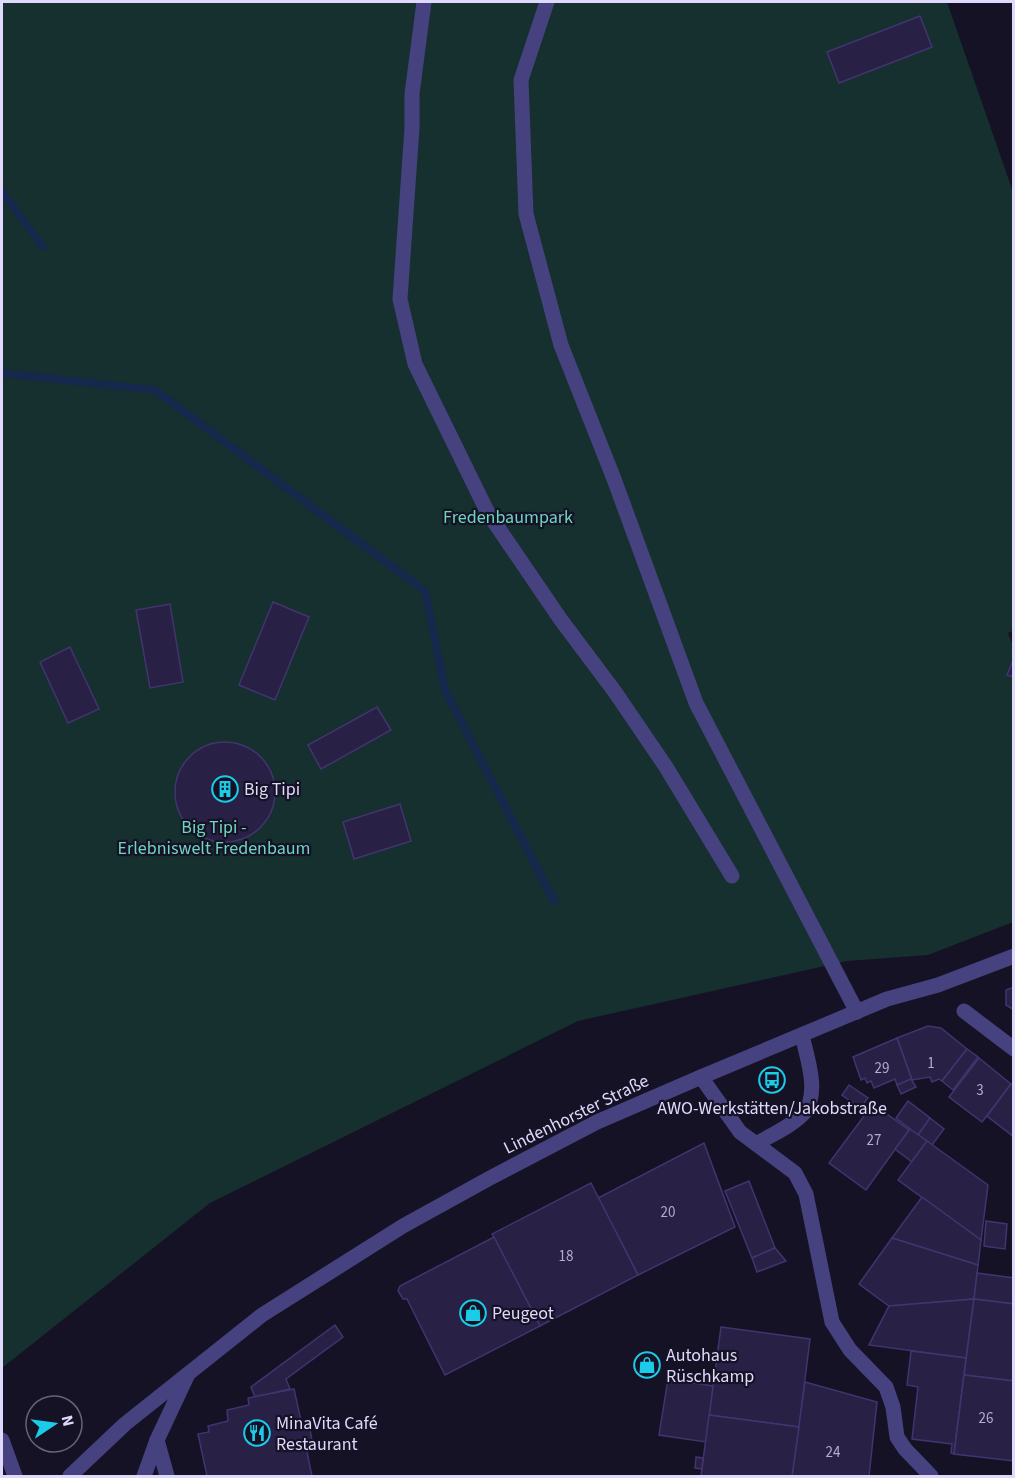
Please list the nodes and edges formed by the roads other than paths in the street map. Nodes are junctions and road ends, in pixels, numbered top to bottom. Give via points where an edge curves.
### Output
1 (424, 2) edge
2 (547, 2) edge
3 (732, 876) dead end
4 (1014, 956) edge
5 (964, 1011) dead end
6 (857, 1012) junction
7 (802, 1035) junction
8 (1014, 1048) edge
9 (701, 1077) junction
10 (756, 1144) junction
11 (189, 1372) junction
12 (2, 1440) edge
13 (157, 1440) junction
14 (15, 1476) edge
15 (70, 1476) edge
16 (144, 1476) edge
17 (167, 1476) edge
18 (931, 1476) edge

1 - 3 street via 412,94 400,299 415,364 488,513 666,767
2 - 6 street via 520,80 526,214 561,345 696,703
4 - 6 street, Lindenhorster Straße
5 - 8 street
6 - 7 street, Lindenhorster Straße
7 - 9 street, Lindenhorster Straße
7 - 10 street via 811,1098 795,1120
9 - 10 street via 740,1132
9 - 11 street, Lindenhorster Straße via 597,1122 403,1226 262,1315
10 - 18 street via 795,1173 806,1194 832,1322 850,1350 886,1387 897,1437
11 - 13 street, Lindenhorster Straße
11 - 15 street, Lindenhorster Straße via 124,1424
12 - 14 street
13 - 16 street, Lindenhorster Straße
13 - 17 street

